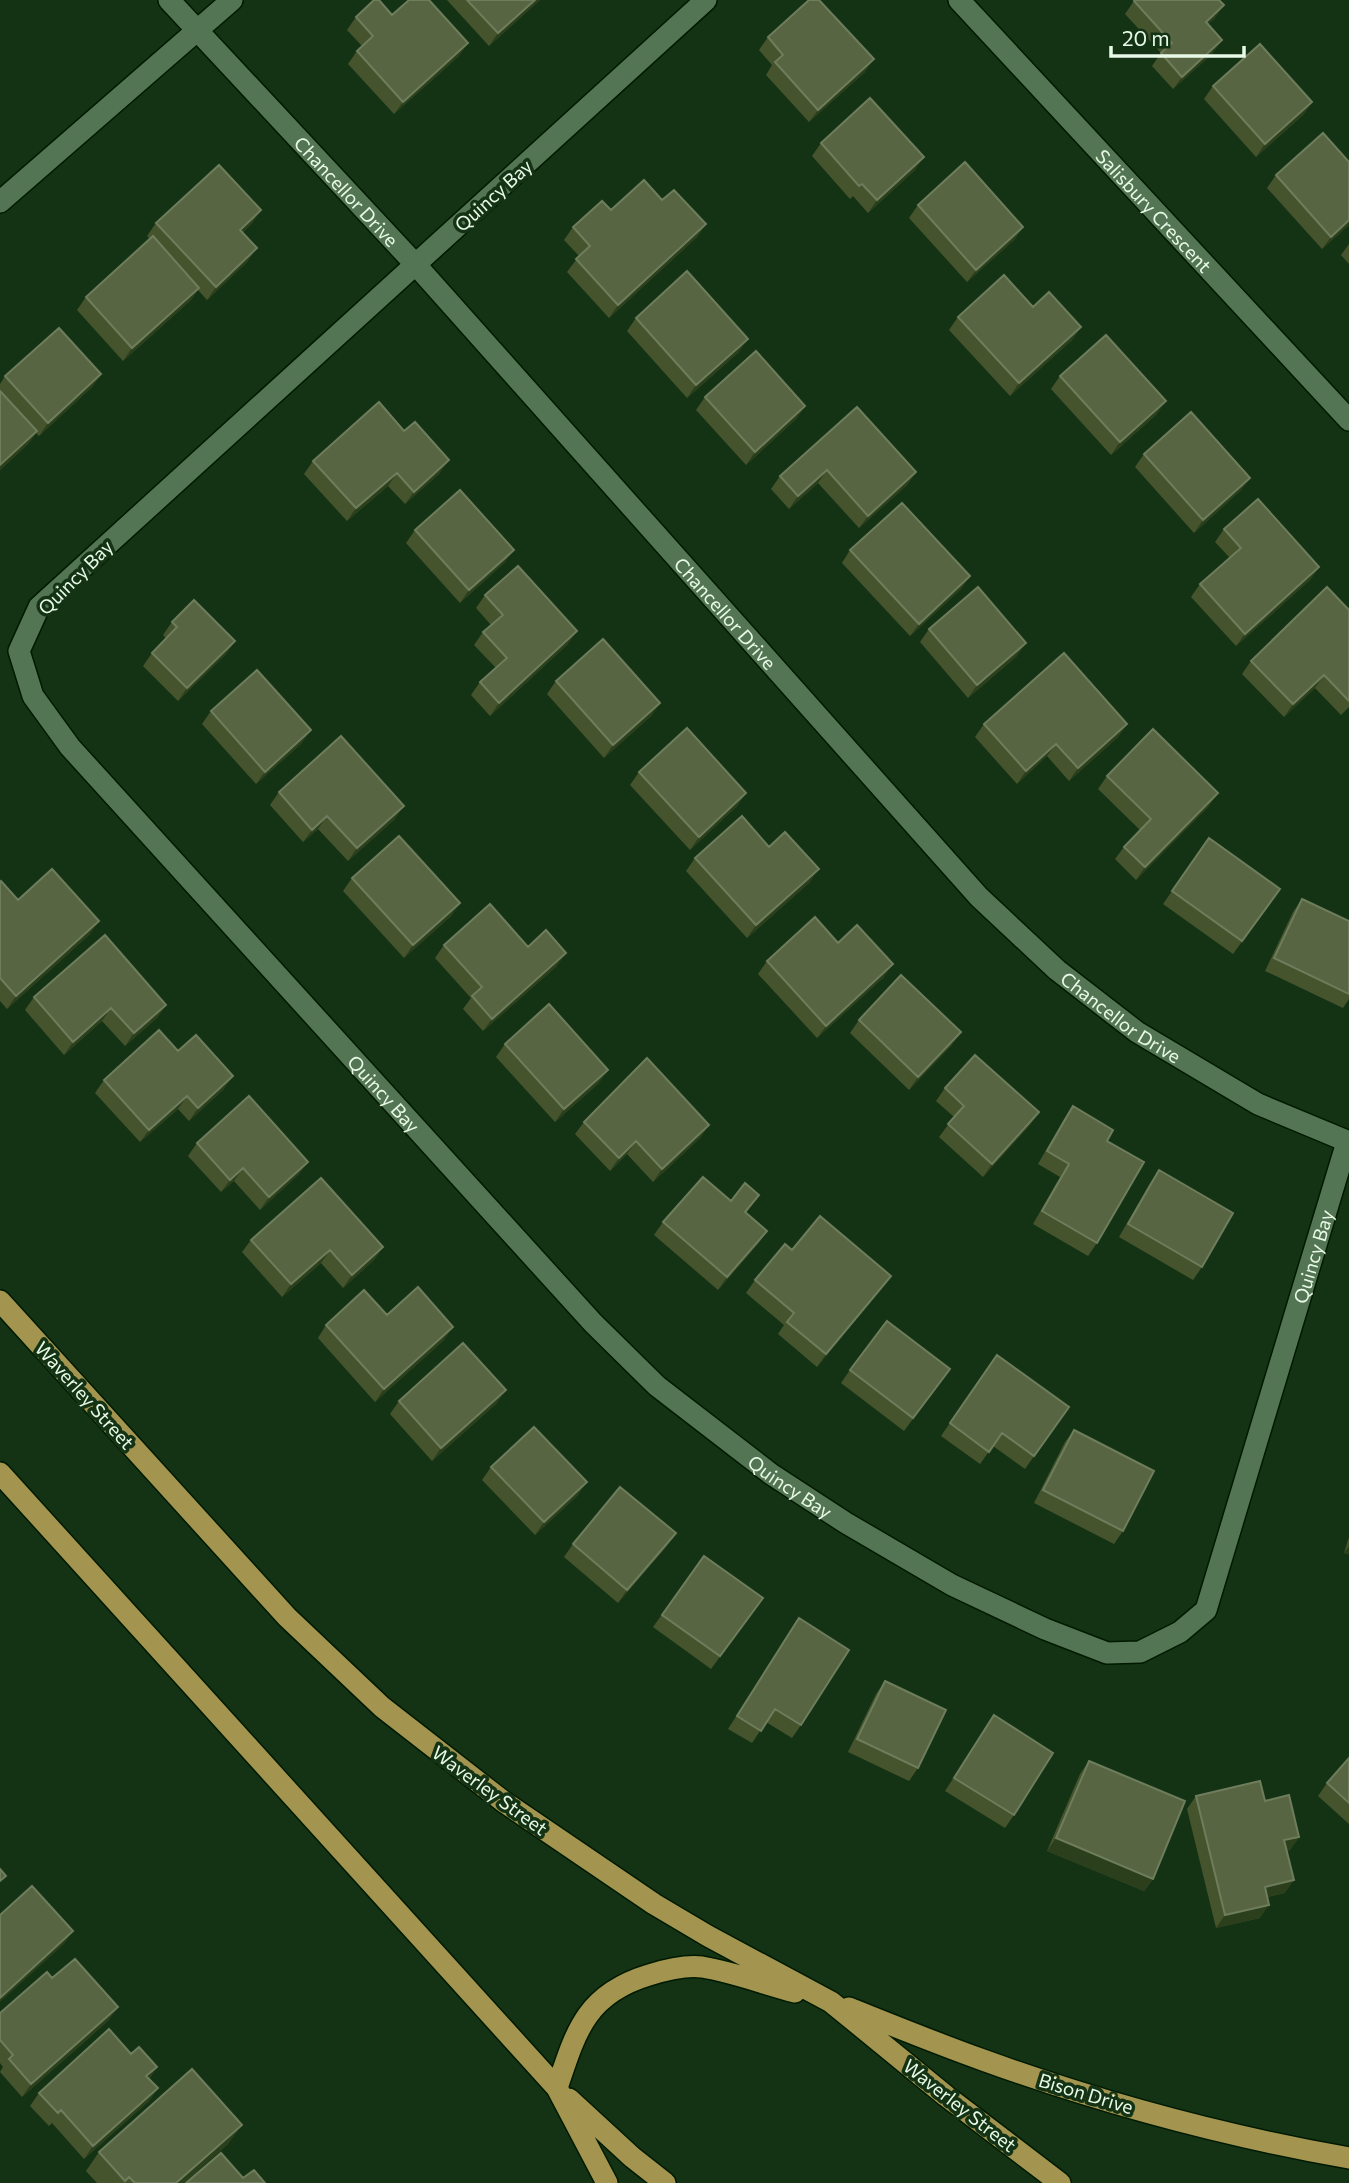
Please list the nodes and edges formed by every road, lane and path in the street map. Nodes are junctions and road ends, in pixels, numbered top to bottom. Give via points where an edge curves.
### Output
1 (169, 0) edge
2 (232, 0) edge
3 (706, 0) edge
4 (959, 0) edge
5 (197, 30) junction
6 (0, 202) edge
7 (416, 265) junction
8 (1349, 420) edge
9 (1348, 1142) edge
10 (0, 1301) edge
11 (0, 1473) edge
12 (831, 2001) junction
13 (557, 2088) junction
14 (1349, 2158) edge
15 (607, 2183) edge
16 (666, 2183) edge
17 (1060, 2183) edge

1 - 5 street, Chancellor Drive
2 - 5 street
3 - 7 street, Quincy Bay
4 - 8 street, Salisbury Crescent
5 - 6 street
5 - 7 street, Chancellor Drive
7 - 9 street, Chancellor Drive via 979,897 1057,970 1137,1032 1258,1104
7 - 9 street, Quincy Bay via 39,607 19,650 33,695 70,747 593,1323 657,1386 771,1474 952,1585 1107,1653 1140,1651 1180,1632 1206,1610
10 - 12 main road, Waverley Street via 287,1617 382,1707 504,1802 654,1904
11 - 13 main road
12 - 13 main road via 700,1966 638,1978 602,1997 587,2014
12 - 14 main road, Bison Drive via 1056,2085 1212,2130
12 - 17 main road, Waverley Street
13 - 15 main road
13 - 16 main road

